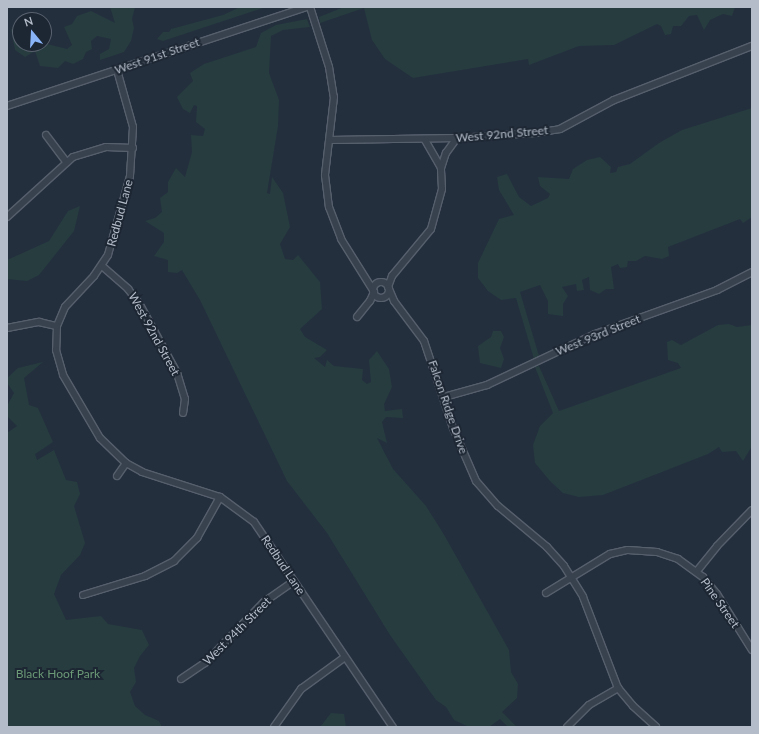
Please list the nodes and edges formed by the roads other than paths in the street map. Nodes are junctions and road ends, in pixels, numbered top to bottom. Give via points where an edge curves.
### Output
1 (308, 7) edge
2 (752, 46) edge
3 (117, 70) junction
4 (7, 106) edge
5 (46, 135) dead end
6 (458, 138) junction
7 (330, 140) junction
8 (424, 140) junction
9 (133, 148) junction
10 (66, 162) junction
11 (440, 168) junction
12 (7, 218) edge
13 (102, 266) junction
14 (752, 272) edge
15 (364, 275) junction
16 (392, 276) junction
17 (380, 282) junction
18 (389, 288) junction
19 (373, 291) junction
20 (381, 298) junction
21 (370, 301) junction
22 (394, 301) junction
23 (357, 317) dead end
24 (57, 326) junction
25 (7, 328) edge
26 (444, 397) junction
27 (183, 413) dead end
28 (126, 463) junction
29 (117, 476) dead end
30 (220, 497) junction
31 (752, 510) edge
32 (696, 571) junction
33 (572, 577) junction
34 (293, 582) junction
35 (546, 593) dead end
36 (83, 595) dead end
37 (752, 650) edge
38 (345, 658) junction
39 (181, 679) dead end
40 (618, 688) junction
41 (274, 727) edge
42 (393, 727) edge
43 (567, 727) edge
44 (656, 727) edge

1 - 3 street, West 91st Street
1 - 7 street via 329,67 334,97
2 - 6 street, West 92nd Street via 614,100 560,129 535,134
3 - 4 street, West 91st Street
3 - 9 street, Redbud Lane via 133,127
5 - 10 street
6 - 8 street, West 92nd Street
6 - 11 street via 446,153
7 - 8 street, West 92nd Street
7 - 15 street via 325,175 329,207 340,239
8 - 11 street
9 - 10 street via 95,149
9 - 13 street, Redbud Lane via 130,176 118,227
10 - 12 street
11 - 16 street via 442,189 432,229
13 - 24 street, Redbud Lane via 70,300
13 - 27 street, West 92nd Street via 128,289 139,303 177,373 185,400
14 - 26 street, West 93rd Street via 717,290 595,334 488,385
15 - 17 street
15 - 19 street
16 - 17 street
16 - 18 street
17 - 18 street
17 - 19 street
18 - 20 street via 388,294
18 - 22 street, Falcon Ridge Drive
19 - 20 street
19 - 21 street
20 - 21 street
20 - 22 street
21 - 23 street
22 - 26 street, Falcon Ridge Drive via 424,341
24 - 25 street via 27,322
24 - 28 street, Redbud Lane via 56,350 63,375 100,438
26 - 33 street, Falcon Ridge Drive via 461,450 482,490 547,547
28 - 29 street
28 - 30 street, Redbud Lane via 142,472
30 - 34 street, Redbud Lane via 254,522
30 - 36 street via 197,538 174,561 145,576
31 - 32 street via 716,546
32 - 33 street, Pine Street via 667,555 628,550 601,558
32 - 37 street, Pine Street via 717,594
33 - 35 street
33 - 40 street, Falcon Ridge Drive via 584,597
34 - 38 street, Redbud Lane via 316,612
34 - 39 street, West 94th Street via 264,602 205,663
38 - 41 street via 301,689
38 - 42 street, Redbud Lane
40 - 43 street via 590,705
40 - 44 street, Falcon Ridge Drive

